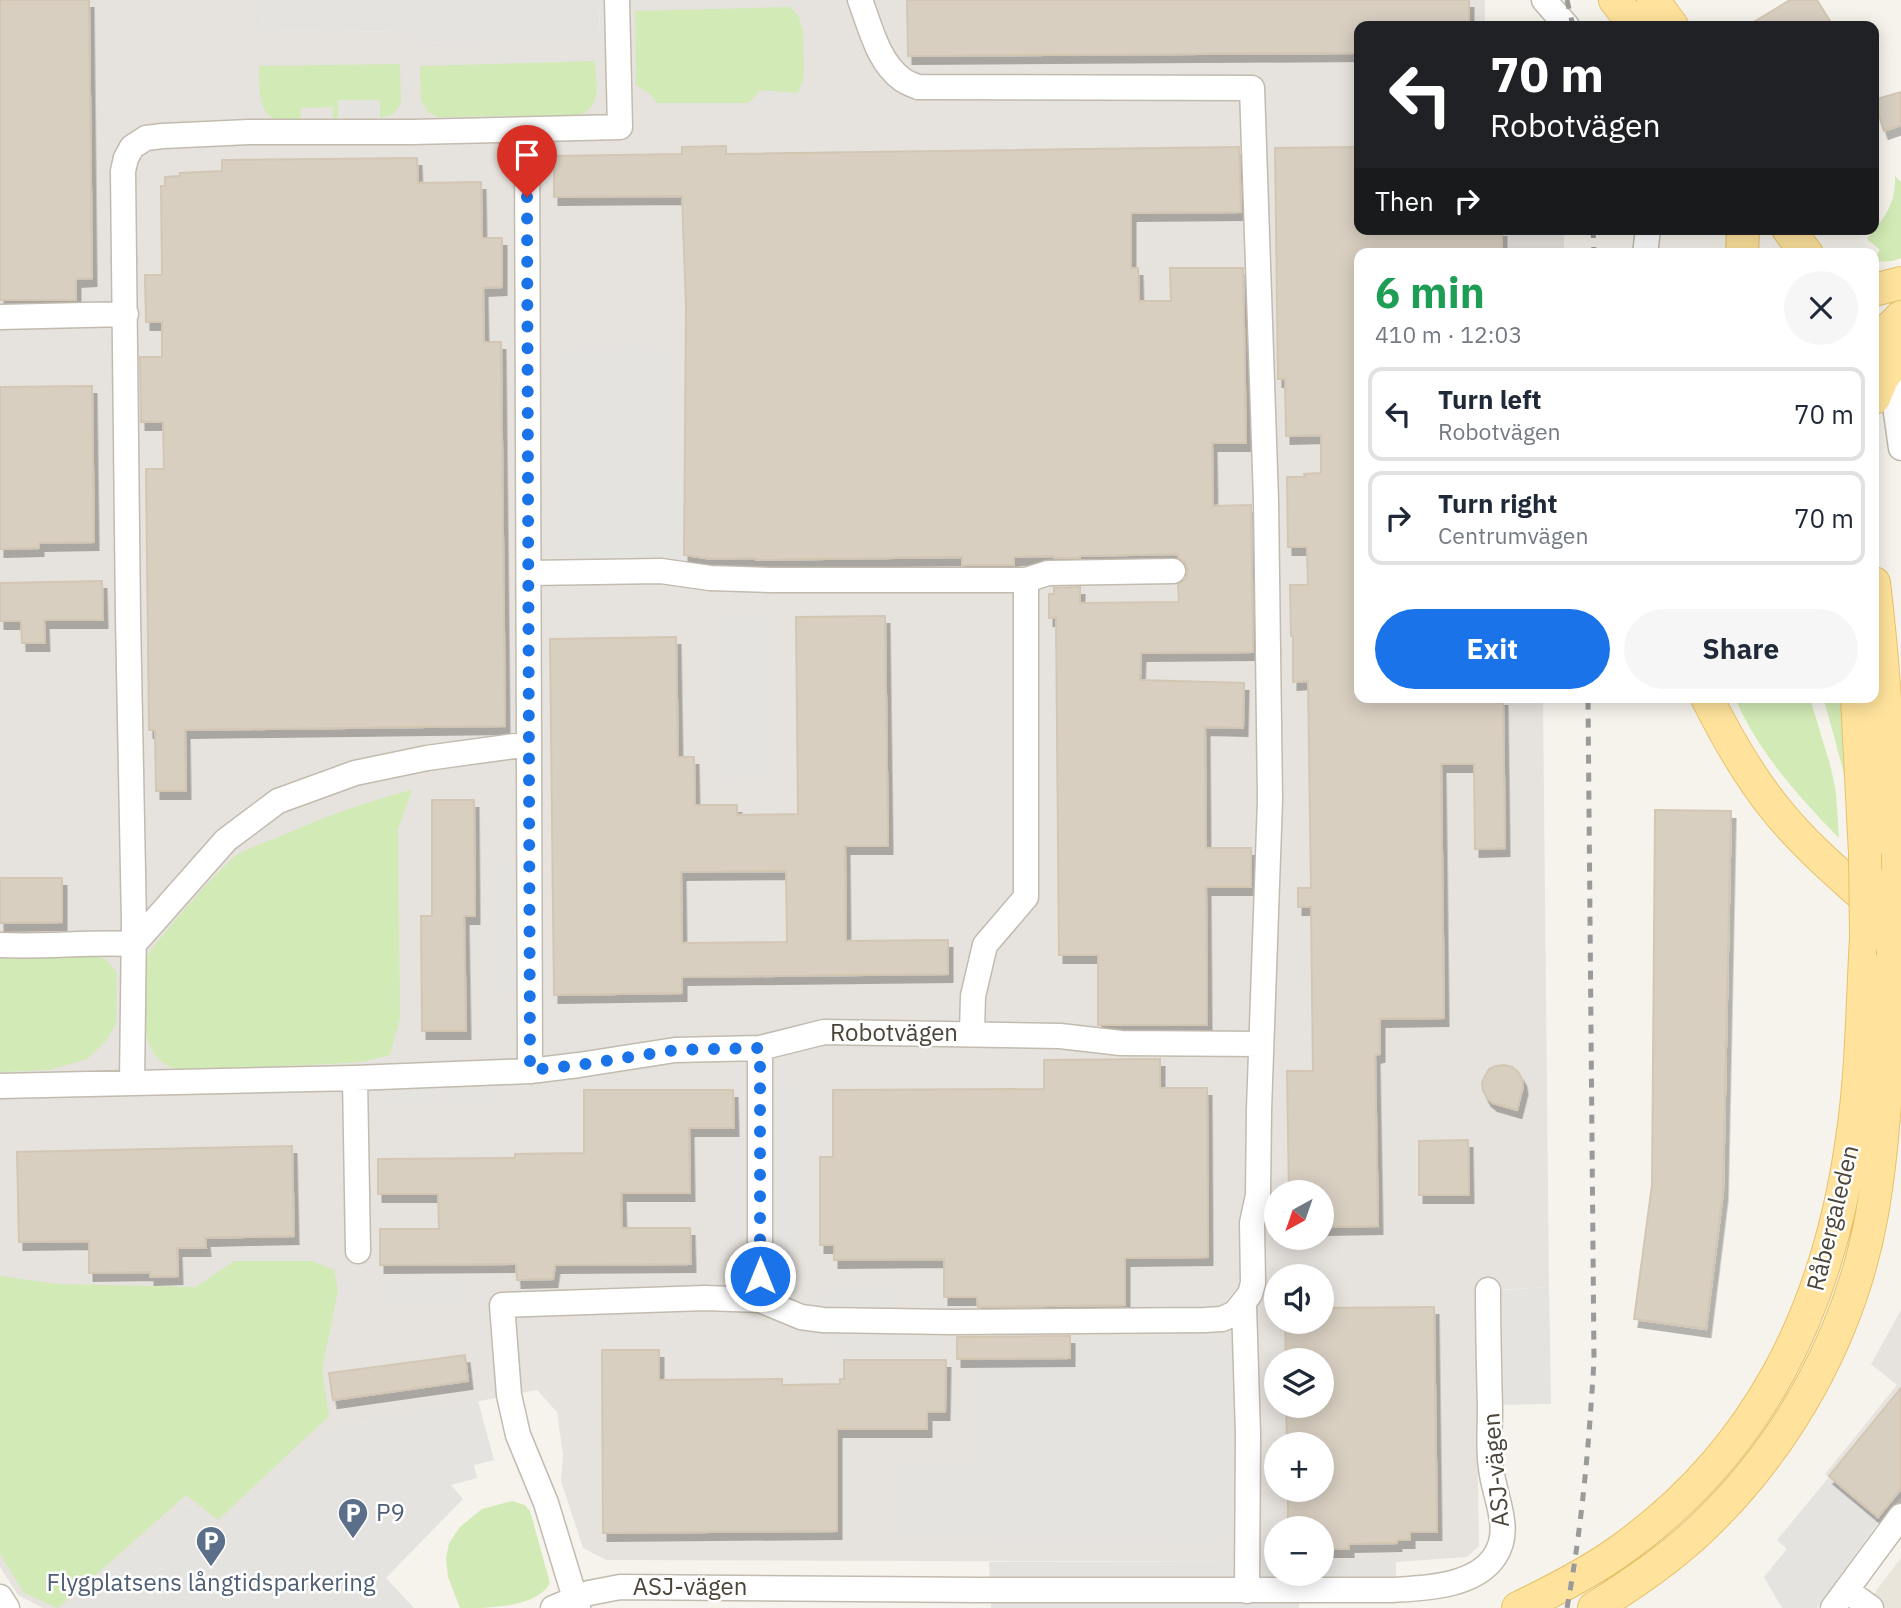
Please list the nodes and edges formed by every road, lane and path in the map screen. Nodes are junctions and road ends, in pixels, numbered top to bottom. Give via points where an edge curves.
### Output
1 (617, 0) edge
2 (860, 0) edge
3 (1544, 0) edge
4 (1615, 0) edge
5 (1653, 0) edge
6 (1563, 21) edge
7 (1631, 21) edge
8 (1668, 21) edge
9 (527, 130) junction
10 (1901, 283) edge
11 (1879, 289) edge
12 (126, 314) junction
13 (0, 317) edge
14 (1901, 317) edge
15 (1890, 351) edge
16 (1879, 386) edge
17 (1901, 448) edge
18 (1172, 571) dead end
19 (529, 573) junction
20 (1026, 580) junction
21 (1879, 625) edge
22 (1710, 703) edge
23 (1857, 703) edge
24 (529, 744) junction
25 (1897, 943) edge
26 (134, 944) junction
27 (0, 945) edge
28 (972, 1033) junction
29 (1261, 1044) junction
30 (760, 1048) junction
31 (530, 1070) junction
32 (355, 1079) junction
33 (132, 1083) junction
34 (0, 1086) edge
35 (358, 1251) dead end
36 (1488, 1290) dead end
37 (760, 1300) junction
38 (1244, 1304) junction
39 (1901, 1516) edge
40 (1247, 1591) junction
41 (0, 1597) edge
42 (1840, 1599) edge
43 (569, 1605) edge
44 (6, 1608) edge
45 (1518, 1608) edge
46 (1594, 1608) edge
47 (1871, 1608) edge

1 - 9 street via 620,127
2 - 29 street via 890,68 918,87 1252,88 1266,500 1270,800
3 - 6 street
4 - 7 main road
5 - 8 main road
9 - 12 street via 249,132 146,138 132,146 123,171
9 - 19 street
10 - 11 main road
12 - 13 street
12 - 26 street
14 - 15 main road
15 - 16 main road
15 - 17 street
18 - 20 street via 1048,573
19 - 20 street via 661,571 772,580
19 - 24 street
20 - 28 street via 1026,897 985,946 973,996
21 - 25 main road, Råbergaleden, bridge via 1888,719
22 - 25 main road via 1777,811
23 - 45 main road, Råbergaleden, bridge via 1866,938 1859,1076 1839,1211 1809,1312 1763,1401 1681,1501 1615,1555
24 - 26 street via 355,773 278,801 226,840
24 - 31 street
25 - 46 main road, Råbergaleden via 1873,1203 1856,1278 1837,1331 1789,1422 1738,1490 1673,1554
26 - 27 street
26 - 33 street
28 - 29 street, Robotvägen via 1121,1043
28 - 30 street, Robotvägen via 824,1032
29 - 38 street via 1253,1283
30 - 31 street, Robotvägen via 675,1050
30 - 37 street
31 - 32 street, Robotvägen
32 - 33 street, Robotvägen
32 - 35 street
33 - 34 street, Robotvägen
36 - 40 street, ASJ-vägen via 1491,1468 1502,1524 1502,1541 1495,1557 1466,1579 1419,1588
37 - 38 street via 801,1317 823,1320 951,1322 1222,1319
37 - 43 street via 502,1304 509,1395 518,1435 546,1503
38 - 40 street
39 - 42 street
40 - 43 street, ASJ-vägen via 620,1587 595,1591
41 - 44 street
42 - 47 street

